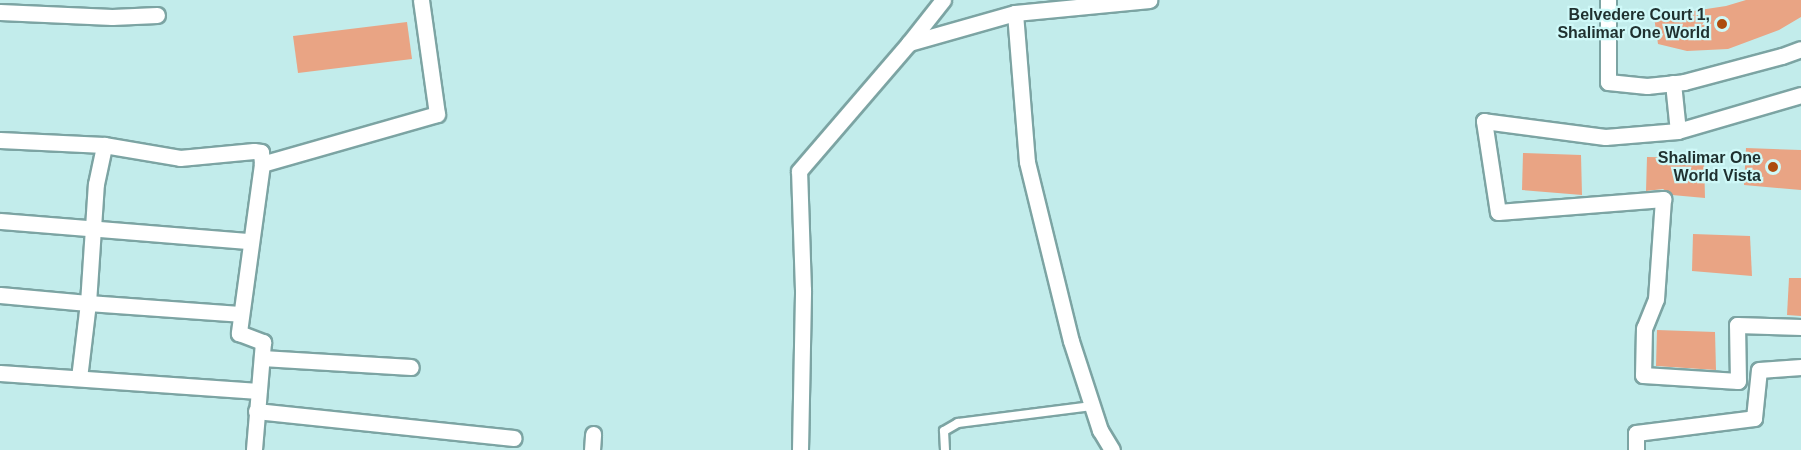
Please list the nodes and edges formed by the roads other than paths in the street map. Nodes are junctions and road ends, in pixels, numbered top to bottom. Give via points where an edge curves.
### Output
1 (421, 0) edge
2 (943, 0) edge
3 (1149, 0) edge
4 (1608, 0) edge
5 (0, 12) edge
6 (1015, 13) junction
7 (157, 15) dead end
8 (909, 43) junction
9 (1801, 49) edge
10 (1673, 83) junction
11 (1801, 95) edge
12 (1678, 131) junction
13 (0, 140) edge
14 (104, 145) junction
15 (262, 164) junction
16 (0, 220) edge
17 (93, 228) junction
18 (249, 241) junction
19 (0, 295) edge
20 (88, 303) junction
21 (240, 314) junction
22 (1801, 327) edge
23 (262, 358) junction
24 (411, 367) dead end
25 (1801, 367) edge
26 (0, 373) edge
27 (79, 378) junction
28 (258, 391) junction
29 (1092, 406) junction
30 (256, 411) junction
31 (593, 434) dead end
32 (514, 438) dead end
33 (254, 450) edge
34 (592, 450) edge
35 (800, 450) edge
36 (945, 450) edge
37 (1112, 450) edge
38 (1636, 450) edge

1 - 15 street via 437,114
2 - 8 street
3 - 6 street
4 - 10 street via 1608,82 1647,86
5 - 7 street
6 - 8 street
6 - 29 street via 1027,162 1071,341
8 - 35 street via 799,171 803,290
9 - 10 street
10 - 12 street
11 - 12 street
12 - 22 street via 1605,137 1484,121 1498,212 1663,199 1656,299 1644,328 1643,375 1738,381 1737,325
13 - 14 street
14 - 15 street via 180,158 254,151 261,152
14 - 17 street
15 - 18 street
16 - 17 street
17 - 18 street
17 - 20 street
18 - 21 street
19 - 20 street
20 - 21 street
20 - 27 street
21 - 23 street via 239,333 263,342
23 - 24 street
23 - 28 street
25 - 38 street via 1759,370 1754,418 1636,433
26 - 27 street
27 - 28 street
28 - 30 street
29 - 36 lane via 958,423 944,431
29 - 37 street
30 - 32 street
30 - 33 street
31 - 34 street

